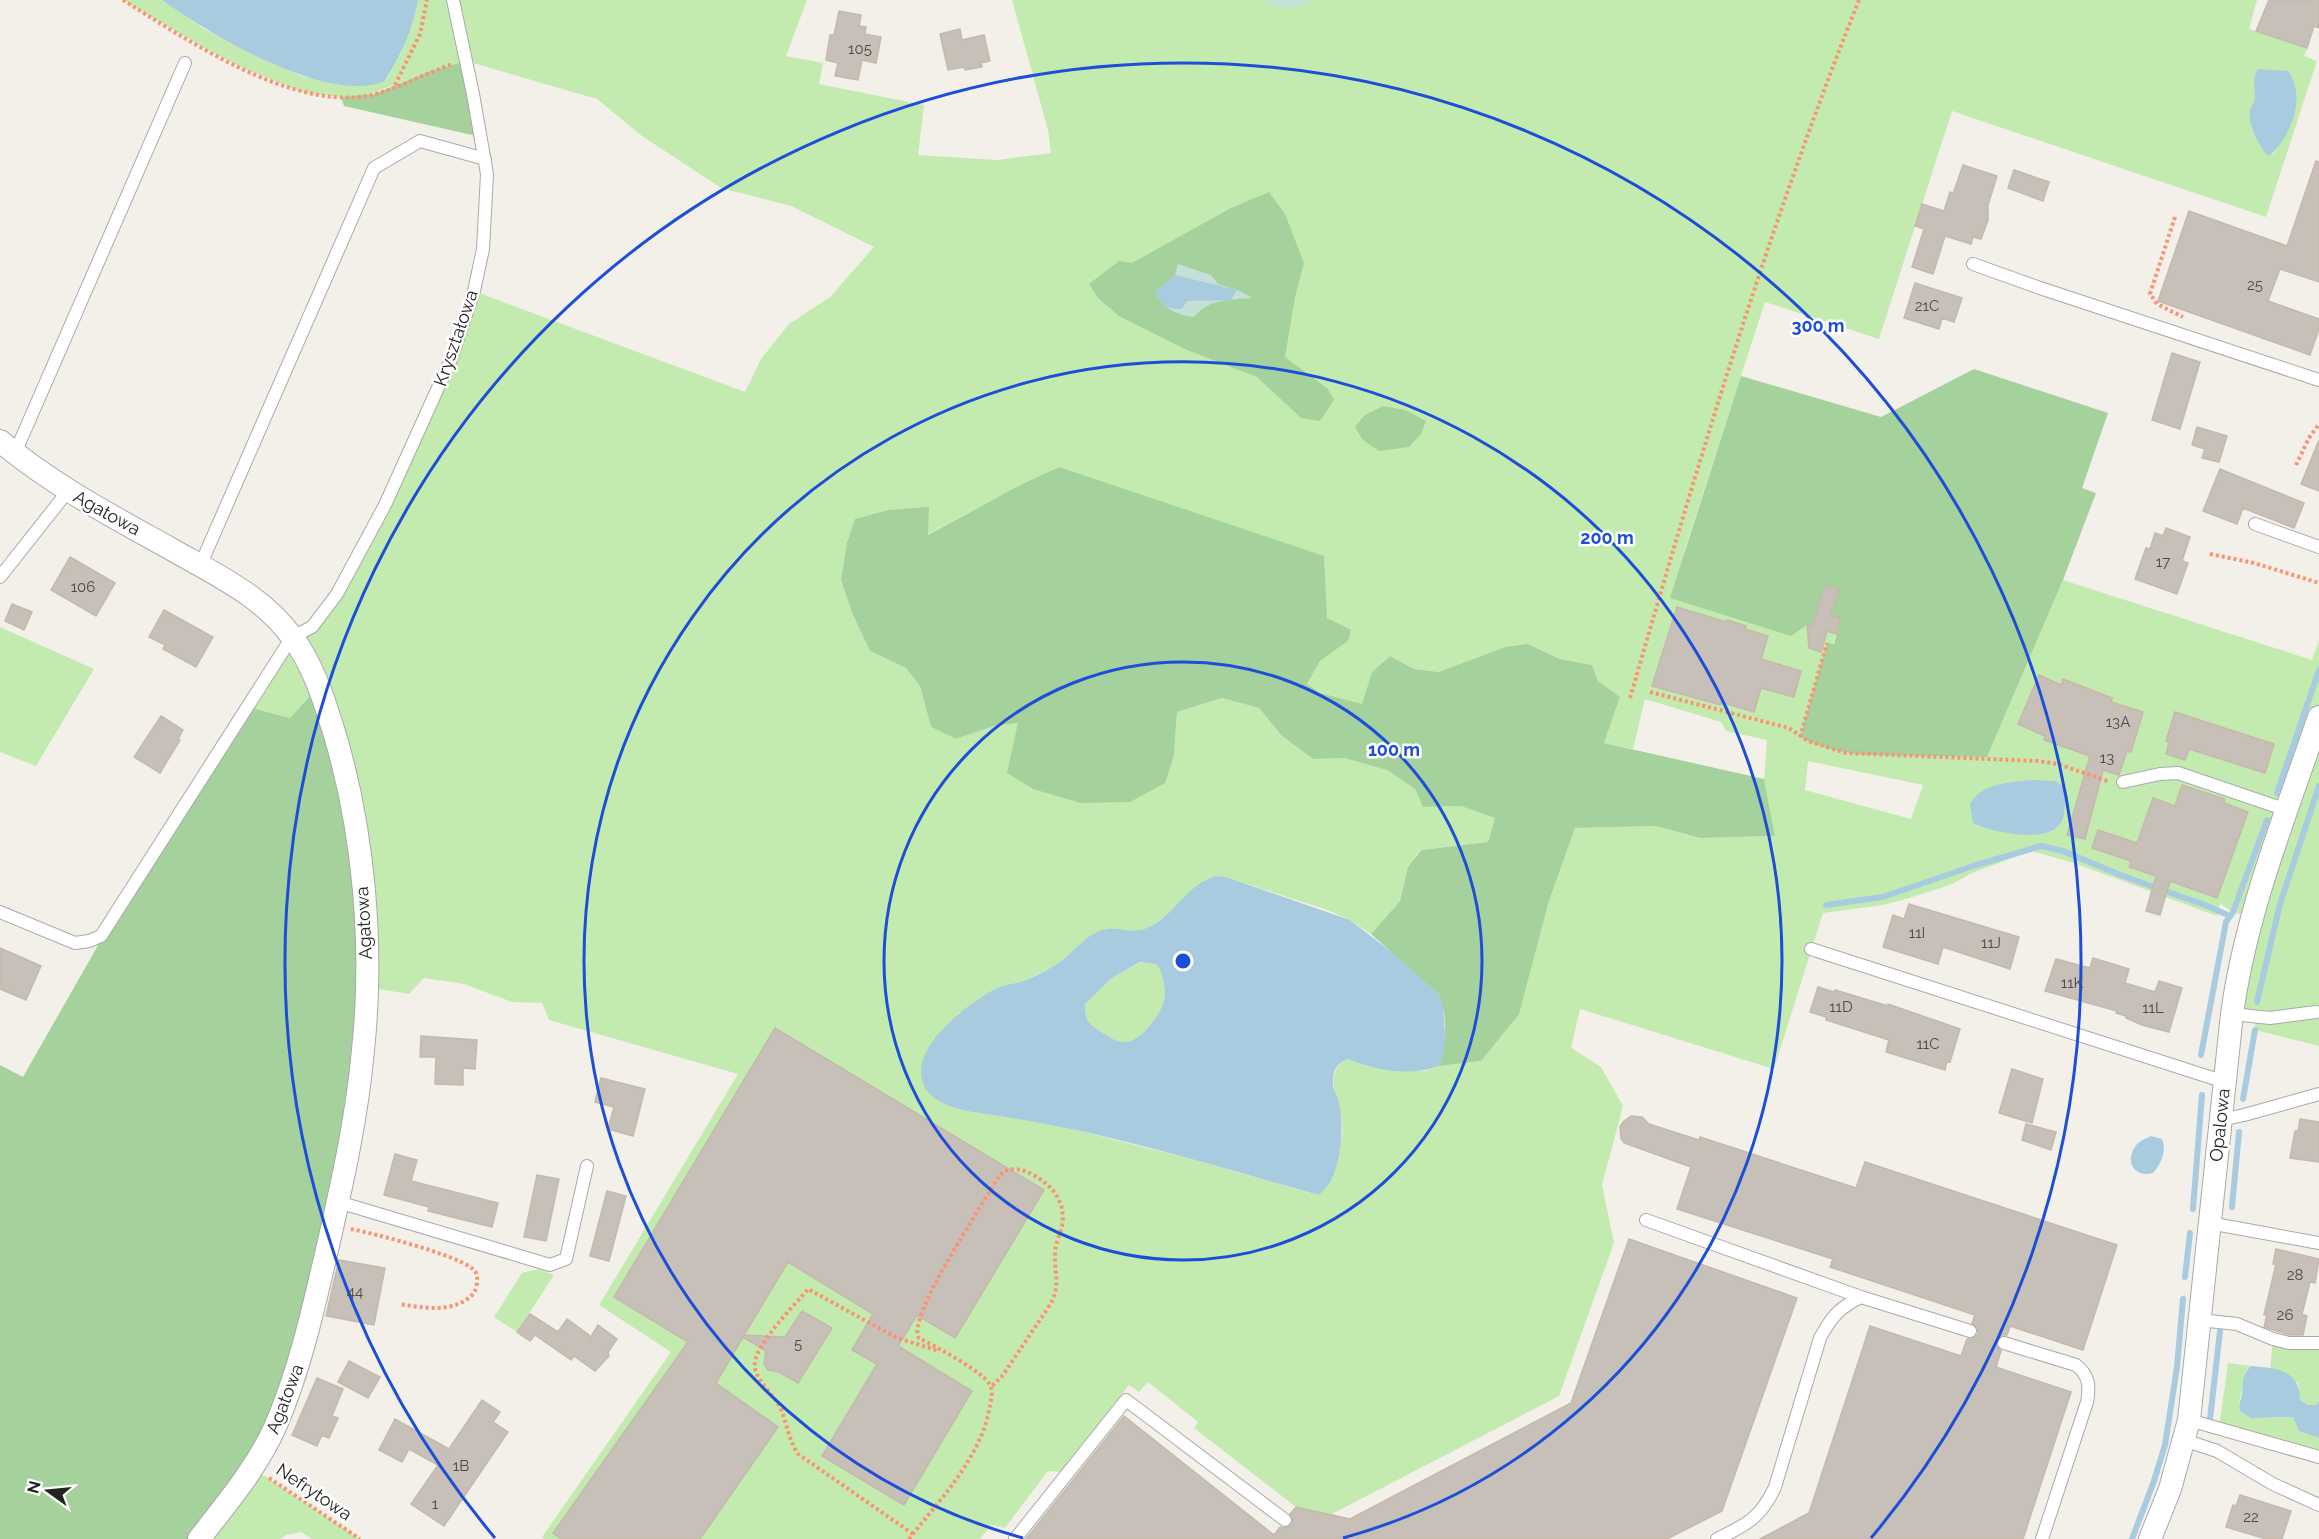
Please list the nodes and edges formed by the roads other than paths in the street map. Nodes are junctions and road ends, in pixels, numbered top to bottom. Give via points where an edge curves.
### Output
1 (453, 0) edge
2 (185, 63) dead end
3 (485, 159) junction
4 (1973, 264) dead end
5 (2319, 380) edge
6 (7, 447) edge
7 (68, 491) junction
8 (2255, 524) dead end
9 (2319, 547) edge
10 (200, 566) junction
11 (0, 577) edge
12 (292, 637) junction
13 (2319, 717) edge
14 (2123, 782) road end
15 (2287, 810) junction
16 (0, 912) edge
17 (1811, 949) dead end
18 (2316, 1012) dead end
19 (2232, 1014) junction
20 (2225, 1082) junction
21 (2319, 1094) edge
22 (2221, 1120) junction
23 (587, 1166) dead end
24 (338, 1202) junction
25 (1646, 1220) dead end
26 (2210, 1223) junction
27 (2319, 1243) edge
28 (1861, 1297) junction
29 (2199, 1320) junction
30 (1970, 1331) dead end
31 (2004, 1343) dead end
32 (2319, 1343) edge
33 (2186, 1430) junction
34 (2319, 1457) edge
35 (2319, 1505) edge
36 (1285, 1520) dead end
37 (199, 1539) edge
38 (1015, 1539) edge
39 (1717, 1539) edge
40 (2042, 1539) edge
41 (2150, 1539) edge

1 - 3 lane, Kryształowa
2 - 6 lane
3 - 10 lane via 420,141 374,168
3 - 12 lane, Kryształowa via 487,206 483,249 474,291 451,359 386,505 337,594 312,627
4 - 5 lane
6 - 7 street, Agatowa
7 - 10 street, Agatowa
7 - 11 lane
8 - 9 lane
10 - 12 street, Agatowa via 260,604
12 - 16 lane via 101,936 75,943
12 - 24 street, Agatowa via 318,687 343,762 361,866 367,975 364,1047
13 - 15 street, Opalowa
14 - 15 lane via 2178,773
15 - 19 street, Opalowa via 2243,949
17 - 20 lane
18 - 19 lane via 2270,1017
19 - 20 street, Opalowa
20 - 22 street, Opalowa
21 - 22 lane
22 - 26 street, Opalowa
23 - 24 lane via 566,1258 550,1265
24 - 37 street, Agatowa via 309,1329 275,1426 253,1468
25 - 28 lane
26 - 27 lane
26 - 29 street, Opalowa
28 - 30 lane
28 - 39 lane via 1841,1307 1820,1338 1767,1504 1744,1526
29 - 32 lane via 2237,1324 2289,1343
29 - 33 street, Opalowa
31 - 40 lane via 2076,1365 2088,1380 2087,1402
33 - 34 lane
33 - 35 lane via 2273,1484
33 - 41 street, Opalowa via 2170,1489
36 - 38 lane via 1126,1400

